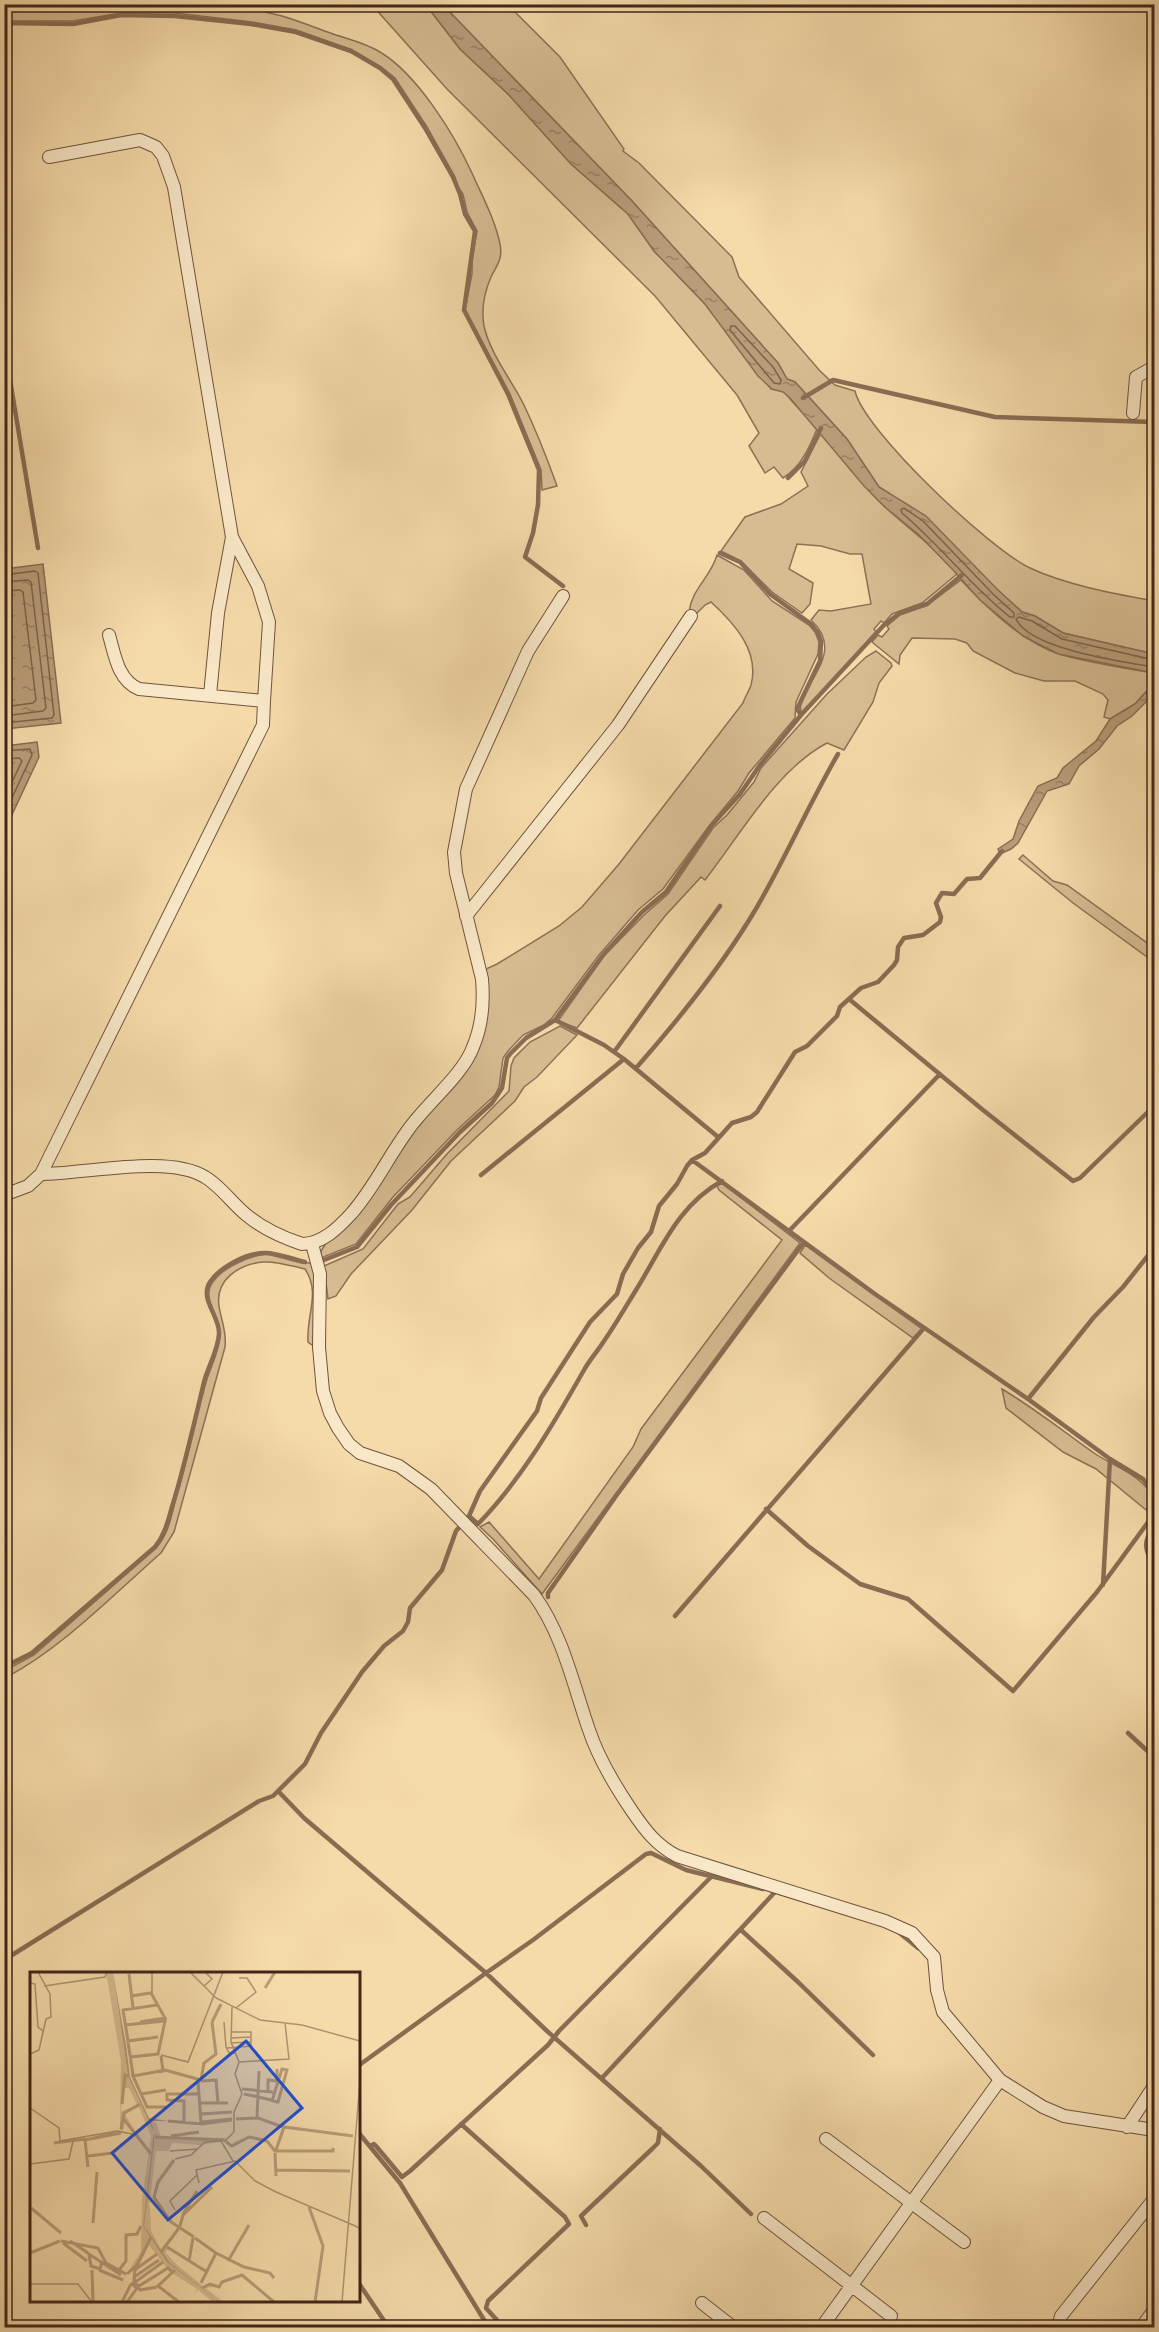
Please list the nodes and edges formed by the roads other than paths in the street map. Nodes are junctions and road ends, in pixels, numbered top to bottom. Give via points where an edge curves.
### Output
1 (48, 157) dead end
2 (1155, 367) edge
3 (1132, 413) dead end
4 (231, 537) junction
5 (562, 596) dead end
6 (691, 616) dead end
7 (109, 635) dead end
8 (210, 695) junction
9 (264, 701) junction
10 (466, 916) junction
11 (41, 1174) junction
12 (4, 1195) edge
13 (312, 1244) junction
14 (1000, 2080) junction
15 (1155, 2086) edge
16 (1127, 2127) junction
17 (1155, 2130) edge
18 (826, 2139) dead end
19 (1155, 2199) edge
20 (911, 2203) junction
21 (764, 2218) dead end
22 (964, 2242) dead end
23 (851, 2286) junction
24 (702, 2303) dead end
25 (1155, 2310) edge
26 (891, 2316) dead end
27 (734, 2328) edge
28 (821, 2328) edge
29 (1058, 2328) edge
30 (1141, 2328) edge

1 - 4 street via 140,140 156,147 163,156 179,213
2 - 3 street via 1136,377
4 - 8 street
4 - 9 street via 267,610
5 - 10 street via 528,651 466,789 454,852
6 - 10 street via 618,725
7 - 8 street via 124,680 131,686
8 - 9 street
9 - 11 street via 263,725
10 - 13 street via 483,987 480,1023 466,1062 407,1130 352,1213 335,1230
11 - 12 street via 28,1186
11 - 13 street via 179,1167 206,1177 249,1218 292,1241
13 - 14 street via 320,1274 322,1391 330,1413 349,1444 360,1453 399,1466 431,1490 534,1595 548,1615 601,1758 615,1786 652,1839 676,1856 885,1921 912,1933 934,1957 943,2012
14 - 16 street via 1064,2116
14 - 20 street
15 - 16 street
16 - 17 street
18 - 20 street
19 - 29 street via 1061,2316
20 - 22 street
20 - 23 street
21 - 23 street
23 - 26 street
23 - 28 street
24 - 27 street
25 - 30 street

